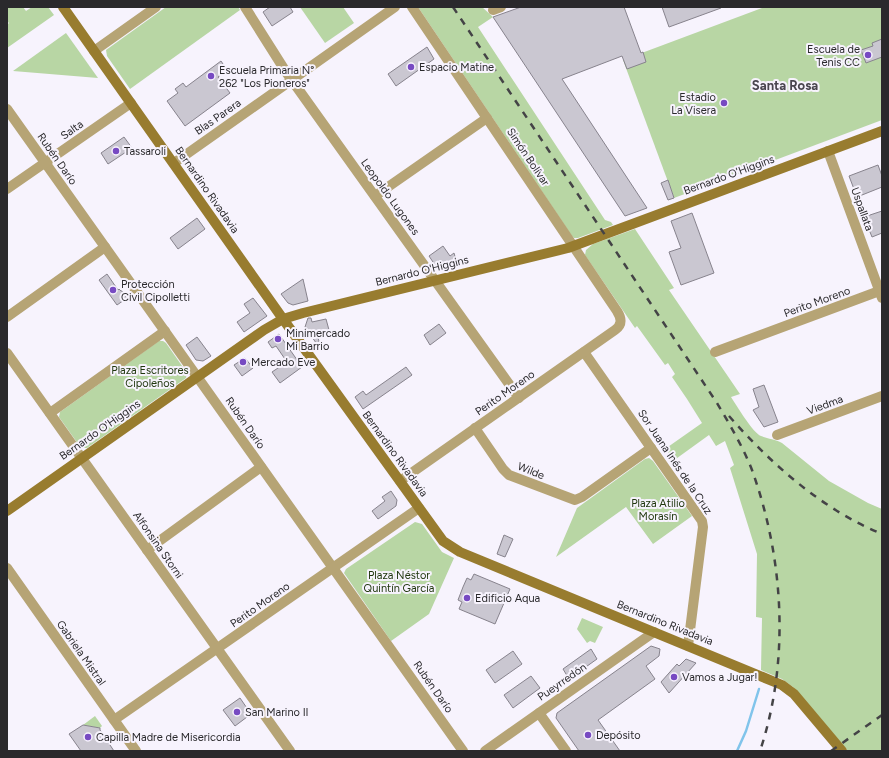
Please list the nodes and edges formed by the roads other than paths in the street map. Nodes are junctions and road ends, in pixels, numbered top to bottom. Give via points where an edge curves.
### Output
1 (63, 7) edge
2 (156, 7) edge
3 (245, 7) edge
4 (395, 7) edge
5 (412, 7) edge
6 (94, 51) junction
7 (292, 80) junction
8 (131, 103) junction
9 (7, 109) edge
10 (487, 118) junction
11 (882, 131) edge
12 (828, 151) junction
13 (45, 163) junction
14 (174, 163) junction
15 (7, 189) edge
16 (375, 196) junction
17 (574, 246) junction
18 (105, 247) junction
19 (435, 281) junction
20 (881, 293) edge
21 (7, 317) edge
22 (284, 319) junction
23 (621, 322) joint
24 (165, 331) junction
25 (584, 352) junction
26 (715, 352) dead end
27 (9, 360) edge
28 (197, 377) junction
29 (882, 396) edge
30 (519, 398) junction
31 (50, 412) junction
32 (475, 428) junction
33 (777, 435) dead end
34 (652, 448) junction
35 (82, 458) junction
36 (262, 467) junction
37 (400, 481) junction
38 (419, 508) junction
39 (7, 511) edge
40 (147, 550) junction
41 (7, 568) edge
42 (333, 568) junction
43 (654, 632) junction
44 (688, 646) junction
45 (218, 649) junction
46 (539, 712) junction
47 (114, 720) junction
48 (136, 751) edge
49 (290, 751) edge
50 (463, 751) edge
51 (485, 751) edge
52 (566, 751) edge
53 (842, 751) edge

1 - 6 main road, Bernardino Rivadavia
2 - 6 street
3 - 7 street, Leopoldo Lugones
4 - 7 street, Blas Parera
5 - 10 street, Simón Bolívar
6 - 8 main road, Bernardino Rivadavia
7 - 14 street, Blas Parera
7 - 16 street, Leopoldo Lugones
8 - 13 street, Salta
8 - 14 main road, Bernardino Rivadavia
9 - 13 street, Rubén Darío
10 - 16 street
10 - 17 street, Simón Bolívar
11 - 12 main road, Bernardo O'Higgins
12 - 17 main road, Bernardo O'Higgins
12 - 20 street, Uspallata
13 - 15 street, Salta
13 - 18 street, Rubén Darío
14 - 22 main road, Bernardino Rivadavia
16 - 19 street, Leopoldo Lugones
17 - 19 main road, Bernardo O'Higgins
17 - 23 street, Simón Bolívar via 619,314
18 - 21 street
18 - 24 street, Rubén Darío
19 - 22 main road, Bernardo O'Higgins
19 - 30 street, Leopoldo Lugones
20 - 26 street, Perito Moreno
22 - 28 main road, Bernardo O'Higgins
22 - 37 main road, Bernardino Rivadavia
23 - 25 street, Perito Moreno via 615,330
24 - 28 street, Rubén Darío
24 - 31 street
25 - 30 street, Perito Moreno
25 - 34 street, Sor Juana Inés de la Cruz
27 - 31 street, Alfonsina Storni
28 - 35 main road, Bernardo O'Higgins
28 - 36 street, Rubén Darío
29 - 33 street, Viedma
30 - 32 street, Perito Moreno
31 - 35 street, Alfonsina Storni
32 - 34 street, Wilde via 509,475 577,500
32 - 37 street, Perito Moreno
34 - 44 street, Sor Juana Inés de la Cruz via 701,517
35 - 39 main road, Bernardo O'Higgins
35 - 40 street, Alfonsina Storni
36 - 40 street
36 - 42 street, Rubén Darío
37 - 38 main road, Bernardino Rivadavia
38 - 42 street, Perito Moreno
38 - 43 main road, Bernardino Rivadavia via 443,541 454,550
40 - 45 street, Alfonsina Storni
41 - 47 street, Gabriela Mistral
42 - 45 street, Perito Moreno
42 - 50 street, Rubén Darío
43 - 44 main road, Bernardino Rivadavia
43 - 46 street, Pueyrredón
44 - 53 main road, Bernardino Rivadavia via 789,689
45 - 47 street, Perito Moreno
45 - 49 street, Alfonsina Storni
46 - 51 street, Pueyrredón
46 - 52 street
47 - 48 street, Gabriela Mistral

